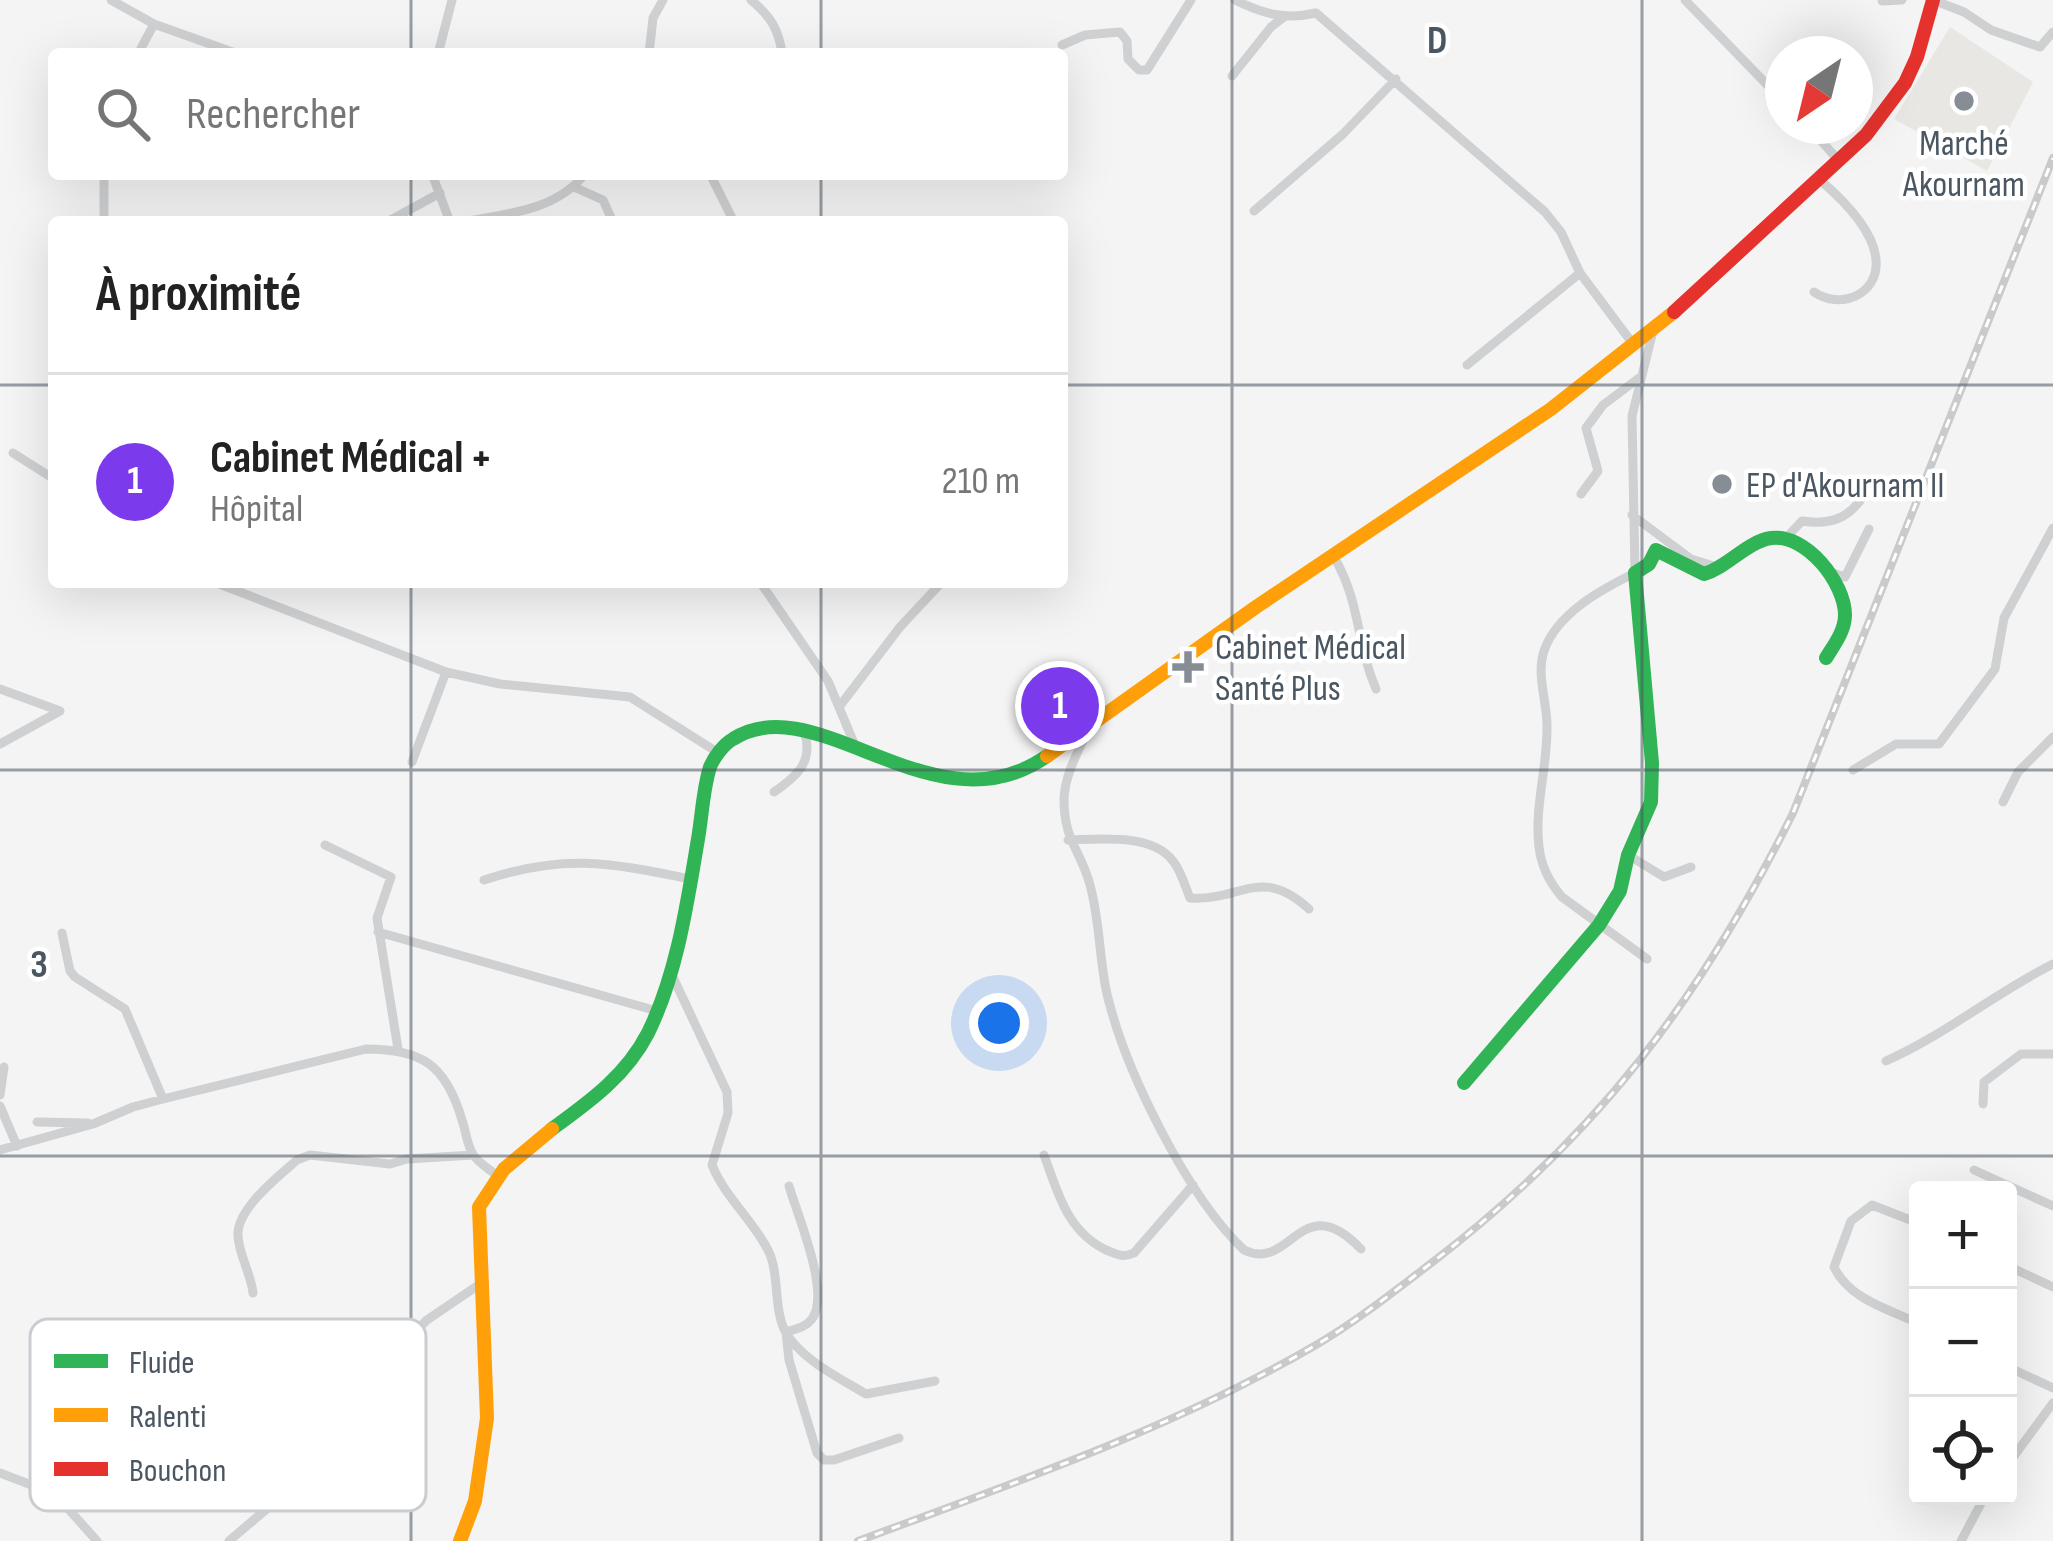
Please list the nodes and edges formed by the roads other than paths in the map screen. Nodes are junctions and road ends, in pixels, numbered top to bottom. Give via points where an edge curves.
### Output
1 (111, 0) edge
2 (452, 0) edge
3 (663, 0) edge
4 (751, 0) edge
5 (1190, 0) edge
6 (1235, 0) edge
7 (1314, 0) edge
8 (1685, 0) edge
9 (1902, 0) edge
10 (1933, 0) edge
11 (1882, 1) edge
12 (1316, 14) junction
13 (1284, 17) junction
14 (154, 24) junction
15 (2053, 32) edge
16 (1062, 45) dead end
17 (141, 48) edge
18 (221, 48) edge
19 (440, 48) edge
20 (650, 48) edge
21 (781, 48) edge
22 (1232, 76) dead end
23 (1396, 79) junction
24 (1765, 82) edge
25 (1824, 144) edge
26 (1839, 161) junction
27 (1820, 179) junction
28 (104, 180) edge
29 (435, 180) edge
30 (580, 180) edge
31 (713, 180) edge
32 (574, 187) junction
33 (440, 193) junction
34 (1254, 211) dead end
35 (104, 216) edge
36 (398, 216) edge
37 (448, 216) edge
38 (495, 216) edge
39 (610, 216) edge
40 (731, 216) edge
41 (1580, 273) junction
42 (1814, 292) dead end
43 (1654, 330) junction
44 (1633, 344) junction
45 (1467, 365) dead end
46 (1639, 378) junction
47 (13, 453) dead end
48 (48, 475) edge
49 (1869, 488) dead end
50 (1581, 494) dead end
51 (1631, 515) junction
52 (2053, 528) edge
53 (1869, 529) dead end
54 (1784, 540) junction
55 (1334, 557) junction
56 (1825, 565) junction
57 (1722, 568) junction
58 (1635, 573) junction
59 (229, 588) edge
60 (764, 588) edge
61 (936, 588) edge
62 (1826, 658) dead end
63 (446, 672) junction
64 (0, 689) edge
65 (1376, 689) dead end
66 (839, 707) junction
67 (1090, 725) junction
68 (805, 734) junction
69 (2053, 737) edge
70 (0, 745) edge
71 (856, 749) junction
72 (717, 752) junction
73 (412, 762) dead end
74 (1853, 770) dead end
75 (774, 792) dead end
76 (2003, 802) dead end
77 (1068, 840) junction
78 (325, 845) dead end
79 (1628, 855) junction
80 (1691, 867) dead end
81 (690, 879) junction
82 (484, 880) dead end
83 (1309, 909) dead end
84 (1599, 925) junction
85 (378, 932) junction
86 (62, 933) dead end
87 (1647, 959) dead end
88 (2053, 964) edge
89 (669, 968) junction
90 (657, 1011) junction
91 (398, 1049) junction
92 (2053, 1054) edge
93 (1886, 1061) dead end
94 (4, 1067) dead end
95 (1464, 1083) dead end
96 (0, 1095) edge
97 (163, 1099) junction
98 (1983, 1104) dead end
99 (0, 1106) edge
100 (37, 1122) dead end
101 (93, 1124) junction
102 (17, 1145) junction
103 (0, 1150) edge
104 (473, 1155) junction
105 (1044, 1155) dead end
106 (1974, 1170) dead end
107 (496, 1175) junction
108 (1193, 1185) junction
109 (789, 1186) dead end
110 (2053, 1205) edge
111 (1909, 1219) edge
112 (1361, 1249) dead end
113 (2017, 1270) edge
114 (479, 1284) junction
115 (2053, 1288) edge
116 (254, 1293) dead end
117 (1909, 1319) edge
118 (426, 1321) edge
119 (785, 1332) junction
120 (2017, 1370) edge
121 (935, 1382) dead end
122 (2053, 1388) edge
123 (2053, 1403) edge
124 (899, 1438) dead end
125 (2017, 1452) edge
126 (0, 1473) edge
127 (30, 1484) edge
128 (1980, 1505) edge
129 (71, 1511) edge
130 (264, 1511) edge
131 (97, 1541) edge
132 (229, 1541) edge
133 (460, 1541) edge
134 (1961, 1541) edge

1 - 14 street
2 - 19 street
3 - 20 street
4 - 21 street via 770,16
5 - 16 street via 1147,70 1130,63 1120,32
6 - 13 street
7 - 12 street
8 - 24 street
9 - 11 street
10 - 15 street via 2040,47
10 - 26 street via 1905,83
12 - 13 street
12 - 23 street
13 - 22 street
14 - 17 street
14 - 18 street
23 - 34 street
23 - 41 street via 1545,212
25 - 26 street
26 - 27 street
27 - 42 street via 1852,214 1876,260 1872,281 1856,296 1839,302
27 - 43 street
28 - 35 street
29 - 33 street
30 - 32 street
31 - 40 street
32 - 38 street via 542,207
32 - 39 street via 603,200
33 - 36 street
33 - 37 street
41 - 44 street
41 - 45 street
43 - 44 street
43 - 46 street
44 - 55 street via 1551,410
46 - 50 street via 1586,428 1598,471
46 - 51 street
47 - 48 street
49 - 54 street via 1852,513 1802,521
51 - 57 street via 1691,559
51 - 58 street
52 - 74 street via 2004,618 1995,670 1954,727 1939,744 1896,744
53 - 56 street via 1845,577
54 - 56 street
54 - 57 street via 1767,539
55 - 65 street via 1353,594
55 - 67 street
56 - 62 street via 1845,616
57 - 58 street via 1704,574 1656,550
58 - 79 street via 1652,787
58 - 84 street via 1565,620 1541,669 1547,725 1539,853 1562,898
59 - 63 street
60 - 66 street
61 - 66 street
63 - 72 street via 630,697
63 - 73 street
64 - 70 street via 60,711
66 - 71 street
67 - 71 street via 1027,770 998,779 929,775
67 - 77 street via 1068,773
68 - 71 street
68 - 72 street via 746,729
68 - 75 street via 798,776
69 - 76 street via 2018,772
72 - 81 street
77 - 83 street via 1106,838 1162,851 1194,899 1275,886
77 - 108 street via 1090,885 1107,994 1123,1039
78 - 85 street via 391,877
79 - 80 street via 1664,877
79 - 84 street via 1620,891
81 - 82 street via 584,860
81 - 89 street
84 - 87 street
84 - 95 street
85 - 90 street
85 - 91 street
86 - 97 street via 75,977 124,1009
88 - 93 street
89 - 90 street
89 - 119 street via 728,1091 712,1165 771,1256
90 - 107 street via 615,1079
91 - 97 street via 366,1049
91 - 104 street via 439,1073
92 - 98 street via 2021,1054 1984,1082
94 - 96 street
97 - 101 street
99 - 102 street
100 - 101 street
101 - 102 street
102 - 103 street
104 - 107 street
104 - 116 street via 391,1164 297,1160 240,1222
105 - 108 street via 1081,1235 1119,1256 1134,1253
106 - 110 street
107 - 114 street via 478,1207
108 - 112 street via 1239,1246 1257,1257 1300,1231 1329,1226
109 - 119 street via 820,1291 812,1320
111 - 117 street via 1872,1205 1851,1221 1834,1267 1853,1292
113 - 115 street
114 - 118 street
114 - 133 street via 490,1426
119 - 121 street via 866,1394
119 - 124 street via 824,1460
120 - 122 street
123 - 125 street
126 - 127 street
128 - 134 street
129 - 131 street
130 - 132 street

